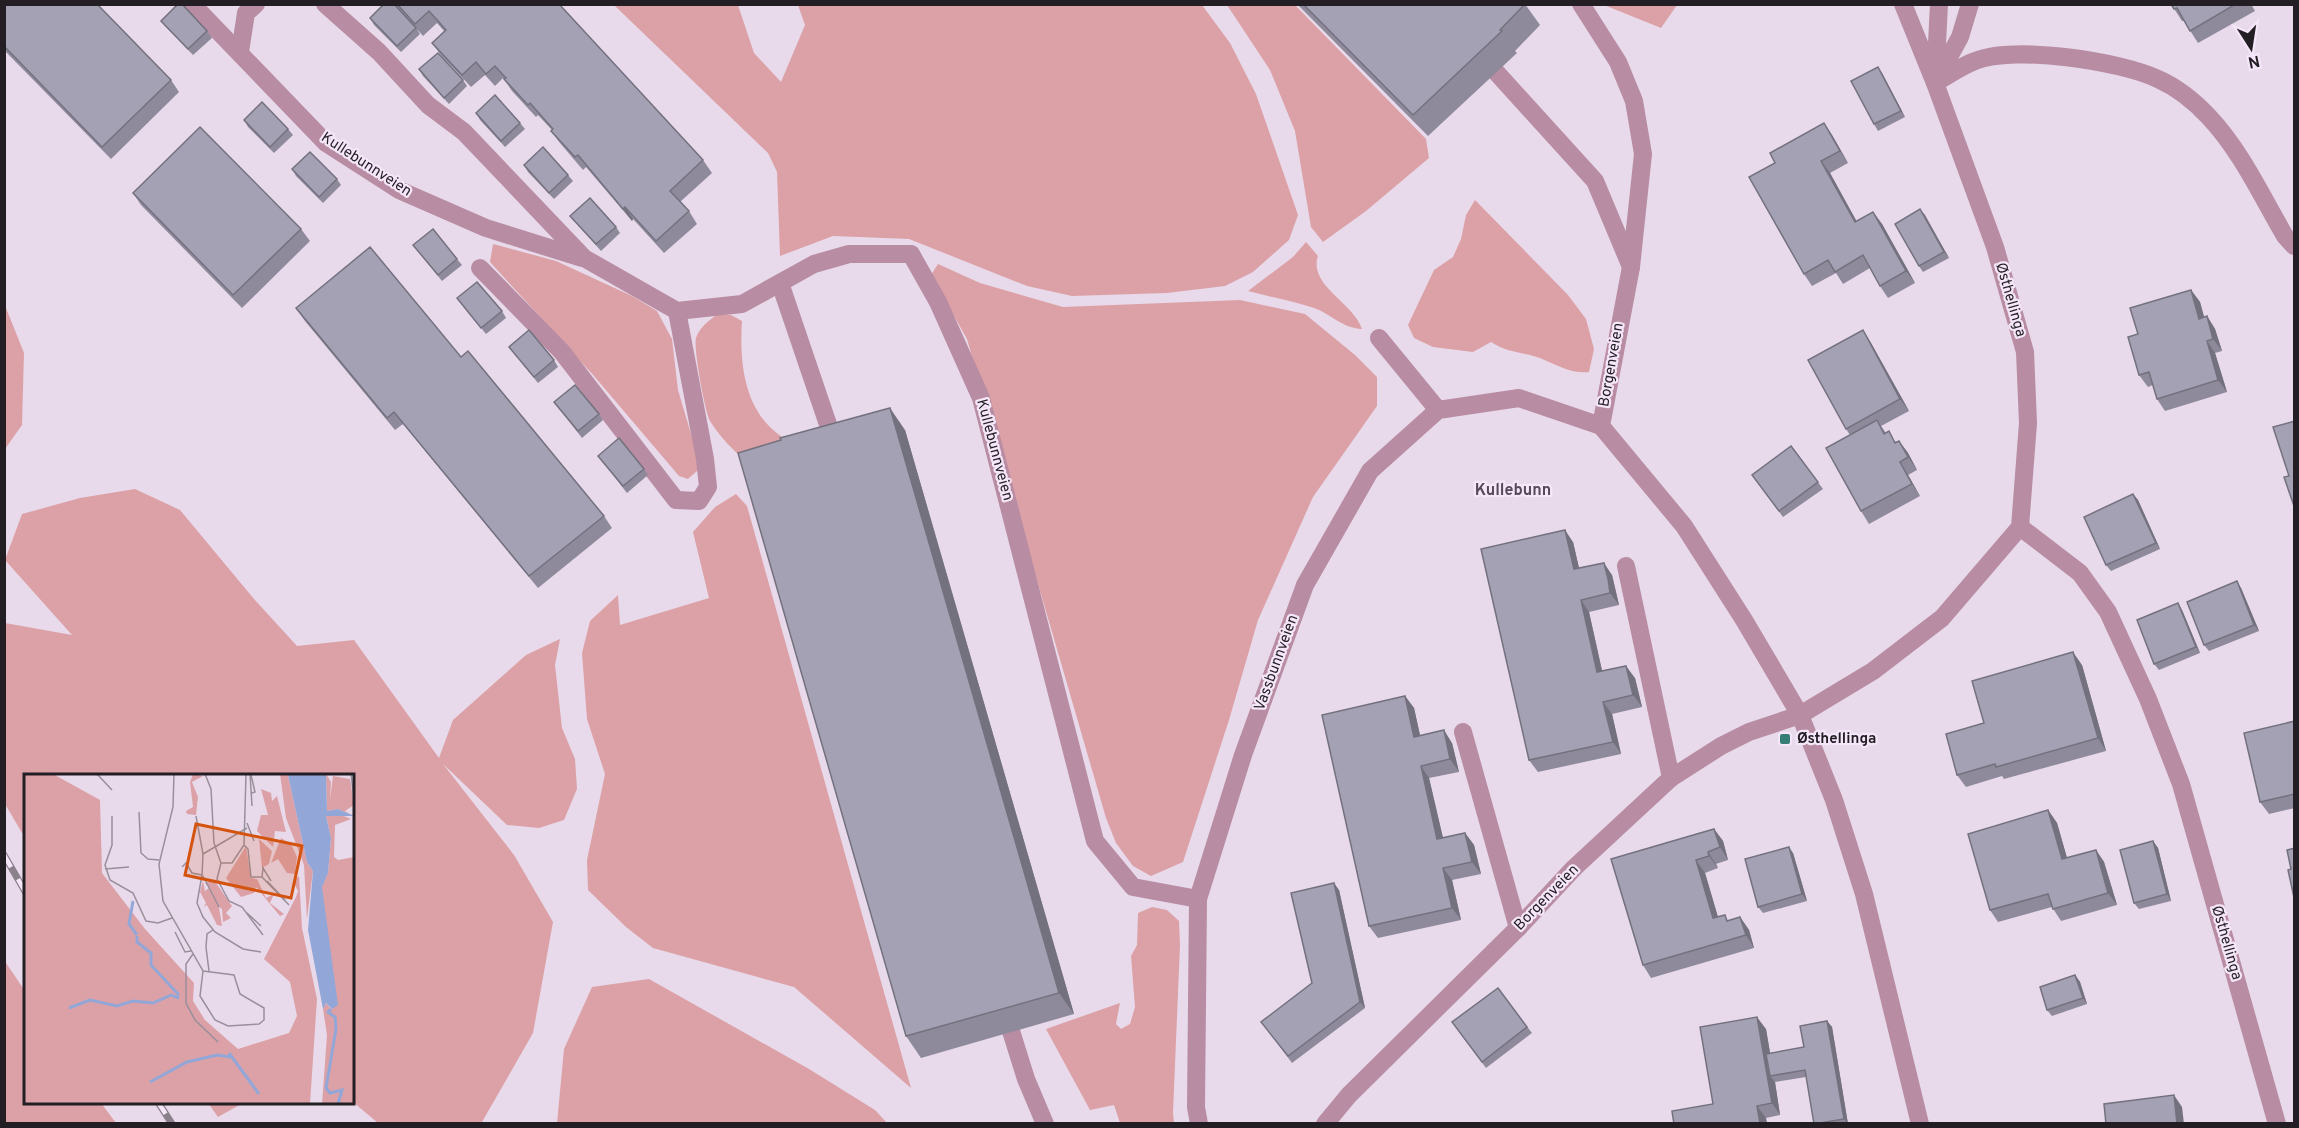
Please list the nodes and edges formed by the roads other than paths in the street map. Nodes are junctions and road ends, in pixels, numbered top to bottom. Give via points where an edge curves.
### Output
1 (192, 4) edge
2 (256, 4) edge
3 (325, 4) edge
4 (1581, 4) edge
5 (1903, 4) edge
6 (1939, 4) edge
7 (1970, 4) edge
8 (240, 52) junction
9 (1496, 72) edge
10 (1935, 83) junction
11 (2295, 246) edge
12 (584, 258) junction
13 (1631, 267) junction
14 (480, 268) dead end
15 (780, 283) junction
16 (677, 311) junction
17 (1379, 338) dead end
18 (1438, 410) junction
19 (1601, 426) junction
20 (836, 448) edge
21 (2020, 528) junction
22 (1626, 566) dead end
23 (1800, 715) junction
24 (1463, 732) dead end
25 (1671, 778) junction
26 (1198, 899) junction
27 (1518, 928) junction
28 (1011, 1031) edge
29 (1045, 1124) edge
30 (1199, 1124) edge
31 (1325, 1124) edge
32 (1920, 1124) edge
33 (2277, 1124) edge

1 - 8 street, Kullebunnveien
2 - 8 street via 246,13
3 - 12 street, Kullebunnveien via 379,51 428,105 464,132
4 - 13 street, Borgenveien via 1618,62 1634,101 1643,154
5 - 10 street, Østhellinga
6 - 10 street, Østhellinga
7 - 10 street via 1960,37
8 - 12 street, Kullebunnveien via 326,143 399,190 486,228
9 - 13 street via 1595,181
10 - 11 street via 1975,61 2009,54 2088,61 2158,79 2182,93 2232,143 2285,236
10 - 21 street, Østhellinga via 1995,248 2025,352 2028,423
12 - 16 street, Kullebunnveien
13 - 19 street, Borgenveien
14 - 16 street via 562,351 676,500 699,501 708,487 705,459
15 - 16 street, Kullebunnveien via 742,304
15 - 20 street
15 - 26 street, Kullebunnveien via 814,264 849,254 911,254 938,302 981,398 1095,841 1133,887
17 - 18 street
18 - 19 street via 1520,398
18 - 26 street, Vassbunnveien via 1370,471 1305,585 1243,755
19 - 23 street, Borgenveien via 1684,526
21 - 23 street via 1942,618 1873,671
21 - 33 street, Østhellinga via 2080,573 2108,612 2148,699 2181,784
22 - 25 street
23 - 25 street, Borgenveien via 1749,732
23 - 32 street, Borgenveien via 1834,800 1864,894
24 - 27 street
25 - 27 street, Borgenveien via 1574,868
26 - 30 street, Vassbunnveien
27 - 31 street, Borgenveien via 1348,1095
28 - 29 street

